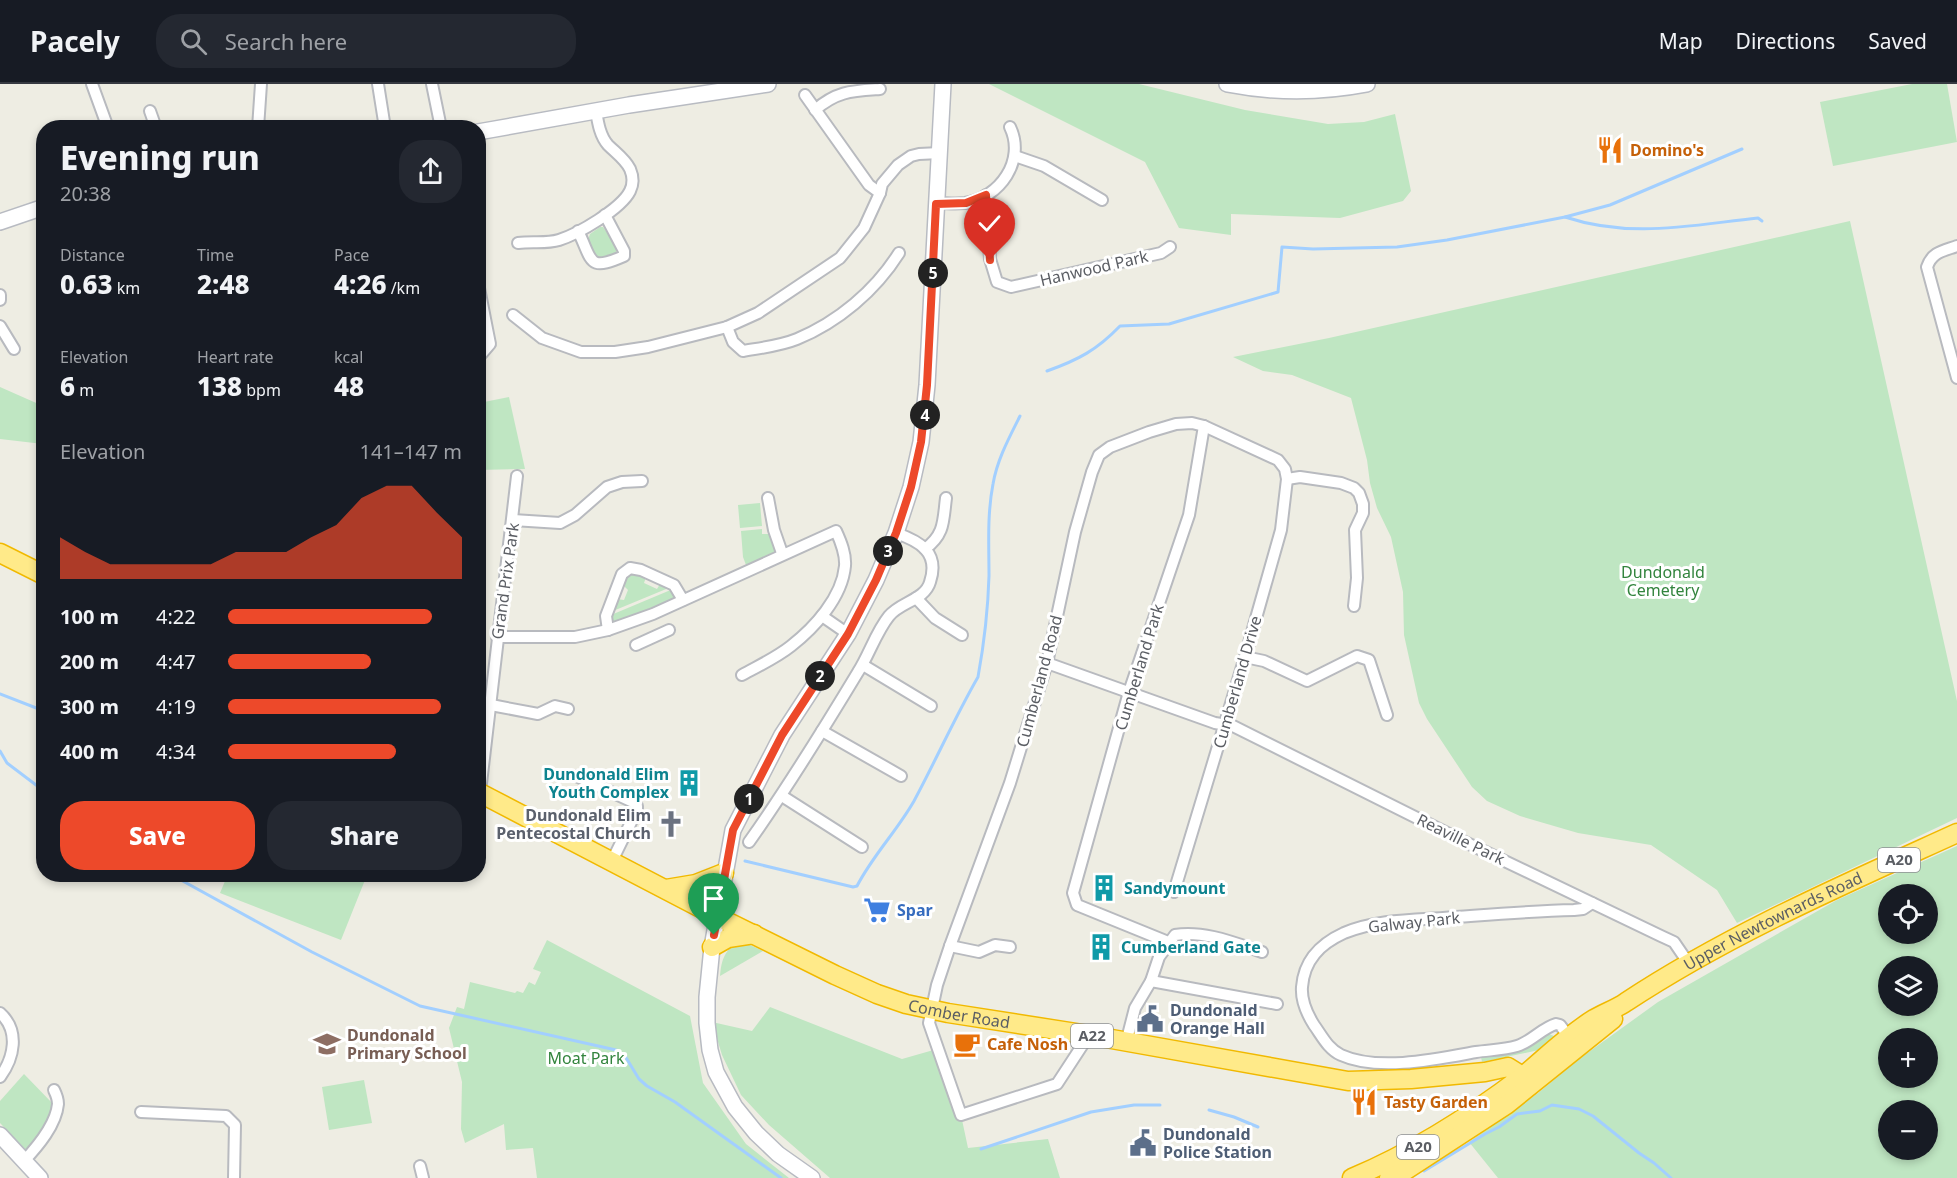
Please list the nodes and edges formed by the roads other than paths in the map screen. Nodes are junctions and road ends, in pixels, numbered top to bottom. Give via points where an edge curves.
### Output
1 (92, 84) edge
2 (261, 84) edge
3 (378, 84) edge
4 (432, 84) edge
5 (768, 84) edge
6 (943, 84) edge
7 (1227, 84) edge
8 (1367, 84) edge
9 (880, 89) dead end
10 (805, 95) dead end
11 (815, 110) junction
12 (150, 111) dead end
13 (596, 111) junction
14 (105, 120) edge
15 (153, 120) edge
16 (259, 120) edge
17 (384, 120) edge
18 (439, 120) edge
19 (1010, 127) dead end
20 (486, 131) edge
21 (940, 153) junction
22 (1015, 156) junction
23 (880, 193) junction
24 (986, 195) junction
25 (1102, 200) dead end
26 (936, 204) junction
27 (36, 210) edge
28 (605, 215) junction
29 (0, 222) edge
30 (578, 231) junction
31 (518, 243) dead end
32 (1957, 246) edge
33 (1170, 247) dead end
34 (899, 253) dead end
35 (513, 315) dead end
36 (486, 324) edge
37 (0, 326) edge
38 (727, 327) junction
39 (14, 349) dead end
40 (486, 349) edge
41 (1957, 378) edge
42 (1204, 426) junction
43 (1286, 474) junction
44 (517, 476) dead end
45 (642, 480) dead end
46 (768, 498) dead end
47 (946, 498) dead end
48 (513, 520) junction
49 (896, 533) junction
50 (925, 549) junction
51 (0, 553) edge
52 (782, 553) junction
53 (36, 571) edge
54 (916, 598) junction
55 (683, 600) junction
56 (1354, 606) dead end
57 (822, 616) junction
58 (645, 617) junction
59 (608, 630) junction
60 (669, 630) dead end
61 (848, 634) junction
62 (962, 635) dead end
63 (654, 636) junction
64 (497, 637) junction
65 (636, 645) dead end
66 (1245, 657) junction
67 (1047, 663) junction
68 (862, 665) junction
69 (742, 675) dead end
70 (1129, 692) junction
71 (491, 705) junction
72 (931, 706) dead end
73 (568, 709) dead end
74 (1388, 715) dead end
75 (1225, 725) junction
76 (822, 731) junction
77 (486, 741) edge
78 (576, 776) dead end
79 (901, 776) dead end
80 (486, 796) edge
81 (782, 796) junction
82 (1957, 833) edge
83 (749, 842) dead end
84 (862, 847) dead end
85 (612, 861) junction
86 (724, 873) junction
87 (666, 889) junction
88 (1174, 892) dead end
89 (1592, 903) junction
90 (717, 916) junction
91 (754, 934) junction
92 (1168, 942) junction
93 (950, 946) junction
94 (712, 947) junction
95 (1011, 947) dead end
96 (1262, 952) dead end
97 (1689, 964) junction
98 (1150, 981) junction
99 (1625, 1003) junction
100 (1277, 1004) dead end
101 (931, 1010) junction
102 (0, 1012) edge
103 (1089, 1035) junction
104 (1569, 1037) junction
105 (1126, 1043) junction
106 (1542, 1059) junction
107 (1484, 1072) junction
108 (0, 1077) edge
109 (1525, 1081) junction
110 (54, 1090) dead end
111 (1492, 1098) junction
112 (141, 1112) dead end
113 (0, 1135) edge
114 (24, 1161) junction
115 (420, 1167) dead end
116 (40, 1178) edge
117 (234, 1178) edge
118 (423, 1178) edge
119 (812, 1178) edge
120 (1352, 1178) edge
121 (1389, 1178) edge

1 - 14 street
2 - 16 street
3 - 17 street
4 - 18 street
5 - 13 street
6 - 21 street
7 - 8 street via 1278,91
9 - 11 street via 846,92
10 - 11 street
11 - 23 street via 869,185
12 - 15 street
13 - 20 street
13 - 28 street via 606,143 624,160 633,180 630,192
19 - 22 street
21 - 23 street via 911,156 882,184
21 - 26 street
22 - 24 street via 1008,174
22 - 25 street via 1044,166
23 - 38 street via 864,228 840,258 758,313
24 - 26 street via 966,203
24 - 33 street, Hanwood Park via 990,260 997,282 1011,287 1161,253
26 - 49 street via 924,420 911,487
27 - 29 street
28 - 30 street
28 - 30 street via 624,256 597,265
30 - 31 street via 560,240
32 - 41 street via 1935,254 1927,267
34 - 38 street via 885,274 847,309 796,339 743,351 733,342
35 - 38 street via 542,339 581,352 648,347
36 - 40 street via 490,344
37 - 39 street
42 - 43 street via 1278,460
42 - 67 street, Cumberland Road via 1176,424 1110,447 1099,455 1075,532
42 - 70 street, Cumberland Park via 1189,515
43 - 56 street via 1341,483 1359,493 1363,513 1355,530
43 - 66 street, Cumberland Drive via 1281,530
44 - 48 street, Grand Prix Park
45 - 48 street via 608,488 560,523
46 - 52 street
47 - 50 street via 942,530
48 - 64 street, Grand Prix Park
49 - 50 street
49 - 61 street
50 - 54 street via 933,568 930,583
51 - 53 highway
52 - 55 street
52 - 57 street via 836,531 845,567
54 - 62 street via 935,618
54 - 68 street via 889,617
55 - 58 street
55 - 59 street via 674,585 630,568 622,574 606,616
57 - 61 street
57 - 69 street via 791,646
58 - 59 street
58 - 63 street
59 - 64 street via 575,637
60 - 63 street
61 - 86 street via 782,735 733,830
63 - 65 street
64 - 71 street, Grand Prix Park
66 - 74 street via 1264,661 1307,681 1357,656 1364,657 1369,660
66 - 75 street, Cumberland Drive
67 - 70 street, Reaville Park
67 - 93 street, Cumberland Road via 1010,783
68 - 72 street
68 - 76 street
70 - 75 street, Reaville Park
70 - 92 street, Cumberland Park via 1073,893 1077,905
71 - 73 street via 538,714 555,706
71 - 77 street, Grand Prix Park
75 - 88 street, Cumberland Drive
75 - 89 street, Reaville Park via 1280,748
76 - 79 street
76 - 81 street
78 - 85 street via 637,806
80 - 85 highway, Comber Road / A22
81 - 83 street
81 - 84 street
82 - 97 highway, Upper Newtownards Road / A20
85 - 87 highway, Comber Road / A22
86 - 87 highway via 696,884
86 - 90 street
87 - 90 highway, Comber Road / A22
89 - 97 street, Reaville Park via 1674,942
89 - 104 street, Galway Park via 1574,910 1367,926 1323,945 1310,958 1304,972 1303,1003 1327,1045 1341,1055 1364,1061 1425,1061 1513,1047 1556,1024
90 - 91 highway, Comber Road / A22
90 - 94 street
91 - 94 highway via 728,938
91 - 101 highway, Comber Road / A22 via 877,994
92 - 96 street via 1175,935 1187,933 1231,941
92 - 98 street
93 - 95 street via 979,952 995,945
93 - 101 street, Cumberland Road
94 - 119 street via 707,1023 716,1072 735,1107 756,1132 778,1154
97 - 99 highway, Upper Newtownards Road / A20
98 - 100 street
98 - 105 street via 1135,1008
99 - 104 highway, Upper Newtownards Road / A20
99 - 109 highway, Upper Newtownards Road / A20 via 1616,1017
101 - 103 highway, Comber Road / A22
101 - 103 street via 929,1023 961,1115 1057,1084
102 - 108 street via 9,1025 13,1050
103 - 105 highway, Comber Road / A22
104 - 106 highway, Upper Newtownards Road / A20
105 - 107 highway, Comber Road / A22 via 1348,1081
106 - 107 highway, Comber Road / A22 via 1490,1065
106 - 109 highway, Upper Newtownards Road / A20
107 - 109 highway, Comber Road / A22 via 1508,1067
107 - 111 highway via 1495,1083
109 - 111 highway, Upper Newtownards Road / A20
109 - 121 highway, Upper Newtownards Road / A20 via 1497,1111
110 - 114 street via 58,1102 52,1122 38,1147
111 - 120 highway, Upper Newtownards Road / A20 via 1437,1136
112 - 117 street via 226,1116 232,1120
113 - 114 street
114 - 116 street
115 - 118 street

